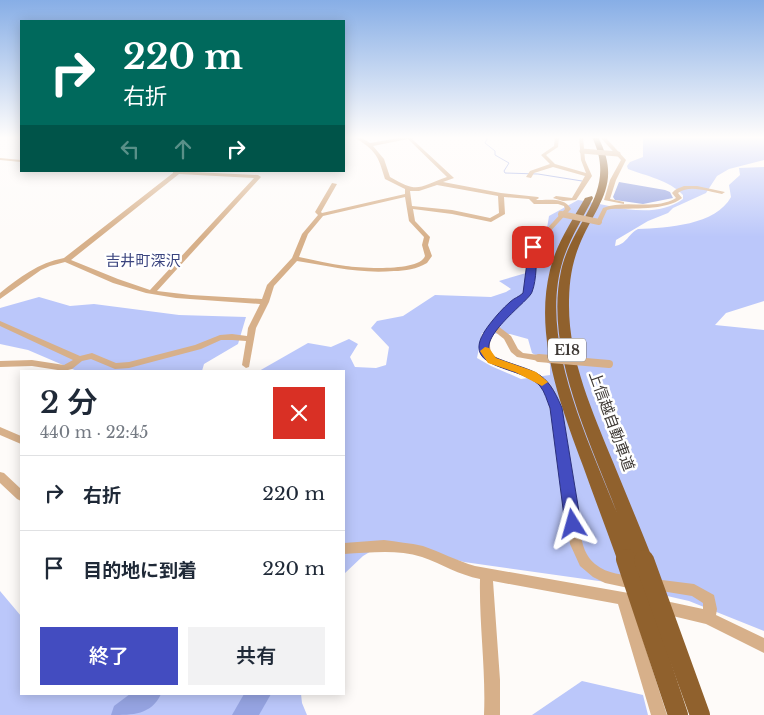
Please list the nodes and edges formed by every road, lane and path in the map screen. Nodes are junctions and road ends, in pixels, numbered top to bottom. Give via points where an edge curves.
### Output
1 (386, 170) edge
2 (444, 170) edge
3 (537, 170) edge
4 (570, 170) edge
5 (587, 170) edge
6 (597, 170) edge
7 (605, 170) edge
8 (618, 170) edge
9 (179, 172) edge
10 (588, 176) junction
11 (529, 177) dead end
12 (437, 183) junction
13 (334, 184) dead end
14 (407, 192) junction
15 (722, 192) dead end
16 (501, 195) junction
17 (531, 198) junction
18 (632, 205) junction
19 (410, 207) junction
20 (561, 214) junction
21 (321, 215) junction
22 (599, 222) joint
23 (294, 259) junction
24 (66, 260) junction
25 (152, 292) junction
26 (0, 297) edge
27 (265, 302) junction
28 (0, 323) edge
29 (493, 326) junction
30 (251, 339) junction
31 (79, 359) junction
32 (0, 364) edge
33 (246, 364) dead end
34 (609, 364) dead end
35 (0, 432) edge
36 (20, 440) edge
37 (0, 476) edge
38 (20, 495) edge
39 (345, 548) edge
40 (635, 560) junction
41 (487, 574) junction
42 (623, 598) junction
43 (708, 618) junction
44 (764, 646) edge
45 (492, 715) edge
46 (659, 715) edge
47 (678, 715) edge
48 (700, 715) edge

1 - 14 street via 387,178
2 - 12 street via 451,178
3 - 11 street
4 - 10 street
5 - 10 street
6 - 40 highway, 上信越自動車道 / E18 via 588,200 563,245 555,268 551,296 552,332 566,396
7 - 40 highway, 上信越自動車道 / E18 via 600,195 569,258 563,298 565,333 580,397
8 - 18 street via 607,200
9 - 24 street
9 - 25 street via 258,178
10 - 17 street via 574,199
12 - 14 street via 427,189
12 - 16 street
13 - 21 street via 318,212
14 - 19 street
14 - 21 street
15 - 18 street via 684,188 676,190 677,201
16 - 17 street
16 - 19 street via 502,214 491,220
17 - 20 street via 534,202 566,205 568,209
18 - 22 street via 605,209
19 - 23 street via 412,221 427,237 428,258 425,263 394,269 353,269
20 - 22 street, bridge
20 - 29 street via 533,247 528,293
21 - 23 street via 305,234
23 - 27 street via 271,285
24 - 25 street
24 - 26 street via 53,262 27,275
25 - 27 street
27 - 30 street via 252,328
28 - 31 street
29 - 34 street, bridge via 508,338 520,355
29 - 43 street via 484,346 486,354 492,361 532,375 545,384 556,408 576,544 585,564 599,575 613,580 699,592 708,600
30 - 31 street via 220,338 129,365 115,366 92,356
30 - 33 street
31 - 32 street via 68,368 59,369 34,363
35 - 36 street
37 - 38 street
39 - 41 street via 405,548
40 - 47 highway, 上信越自動車道 / E18, bridge
40 - 48 highway, 上信越自動車道 / E18, bridge
41 - 42 street
41 - 45 street via 493,672
42 - 43 street
42 - 46 street
43 - 44 street

